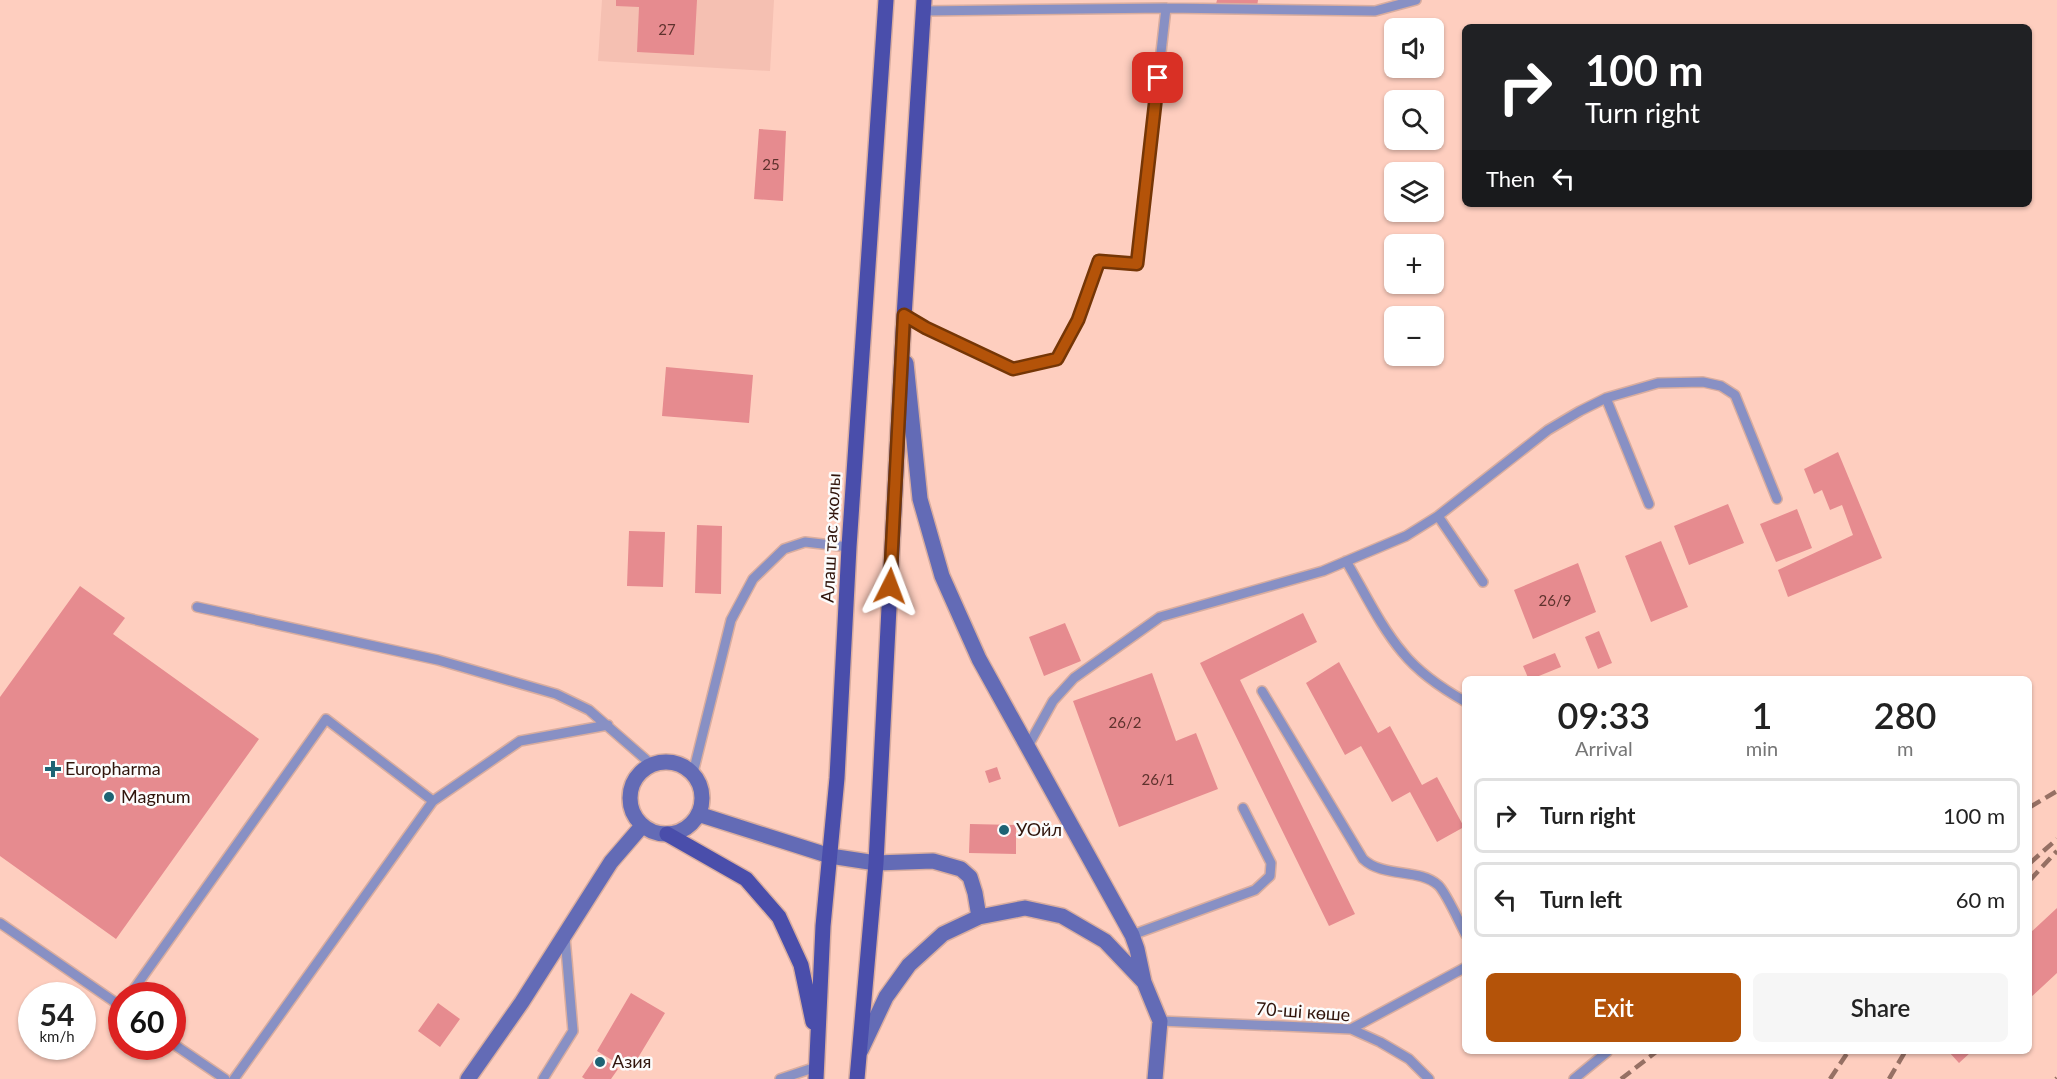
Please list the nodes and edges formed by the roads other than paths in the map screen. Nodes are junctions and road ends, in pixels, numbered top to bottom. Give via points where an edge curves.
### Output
1 (886, 0) edge
2 (1416, 0) edge
3 (924, 6) edge
4 (1166, 8) junction
5 (904, 315) junction
6 (903, 333) junction
7 (1606, 398) junction
8 (1777, 499) dead end
9 (1649, 504) dead end
10 (1438, 516) junction
11 (849, 547) junction
12 (1346, 561) junction
13 (1483, 582) dead end
14 (196, 607) dead end
15 (1262, 691) dead end
16 (1462, 700) edge
17 (608, 725) junction
18 (1028, 746) junction
19 (651, 764) junction
20 (693, 773) junction
21 (433, 801) junction
22 (1243, 808) dead end
23 (698, 814) junction
24 (642, 826) junction
25 (667, 834) junction
26 (830, 856) junction
27 (876, 863) junction
28 (979, 917) junction
29 (0, 923) edge
30 (1462, 928) edge
31 (565, 934) junction
32 (1132, 935) junction
33 (1462, 969) edge
34 (139, 982) edge
35 (1144, 982) junction
36 (108, 998) edge
37 (1160, 1021) junction
38 (1351, 1029) junction
39 (818, 1042) junction
40 (861, 1050) junction
41 (186, 1053) edge
42 (1605, 1054) edge
43 (816, 1073) edge
44 (225, 1079) edge
45 (234, 1079) edge
46 (468, 1079) edge
47 (543, 1079) edge
48 (780, 1079) edge
49 (857, 1079) edge
50 (1155, 1079) edge
51 (1429, 1079) edge
52 (1574, 1079) edge

1 - 11 main road, Алаш тас жолы
2 - 4 lane via 1375,10
3 - 4 lane
3 - 5 main road
4 - 5 lane via 1137,264 1099,261 1078,320 1057,359 1013,369
5 - 6 main road
6 - 18 main road via 920,499 942,576 979,659
6 - 27 main road
7 - 8 lane via 1658,383 1703,382 1721,386 1735,396
7 - 9 lane
7 - 10 lane via 1548,430
10 - 12 lane via 1406,536
10 - 13 lane
11 - 20 lane via 805,542 784,549 753,579 731,620
11 - 26 main road, Алаш тас жолы
12 - 16 lane via 1403,653 1437,685
12 - 18 lane via 1323,571 1160,616 1074,678 1053,701
14 - 17 lane via 438,660 556,694 589,710
15 - 30 lane via 1363,859 1371,867 1439,885
17 - 19 lane
17 - 21 lane via 520,741
18 - 32 main road
19 - 20 main road via 674,762
19 - 24 main road via 637,776 629,792 634,817
20 - 23 main road via 702,793
21 - 34 lane via 327,719
21 - 45 lane
22 - 32 lane via 1271,863 1270,876 1255,890
23 - 25 main road via 686,828
23 - 26 main road
24 - 25 main road
24 - 31 main road via 611,862
25 - 39 main road via 746,879 779,917 801,966
26 - 27 main road
26 - 39 main road, Алаш тас жолы
27 - 28 main road via 933,861 961,869 970,877
27 - 40 main road
28 - 35 main road via 1025,908 1062,916 1106,941
28 - 40 main road via 943,934 909,965 886,997
29 - 36 lane
31 - 46 main road
31 - 47 lane via 573,1031
32 - 35 main road
33 - 38 lane
35 - 37 main road
37 - 38 lane, 70-ші көше
37 - 50 main road
38 - 51 lane, 70-ші көше via 1409,1059
39 - 43 main road, Алаш тас жолы
40 - 49 main road
41 - 44 lane
42 - 52 lane
43 - 48 lane

